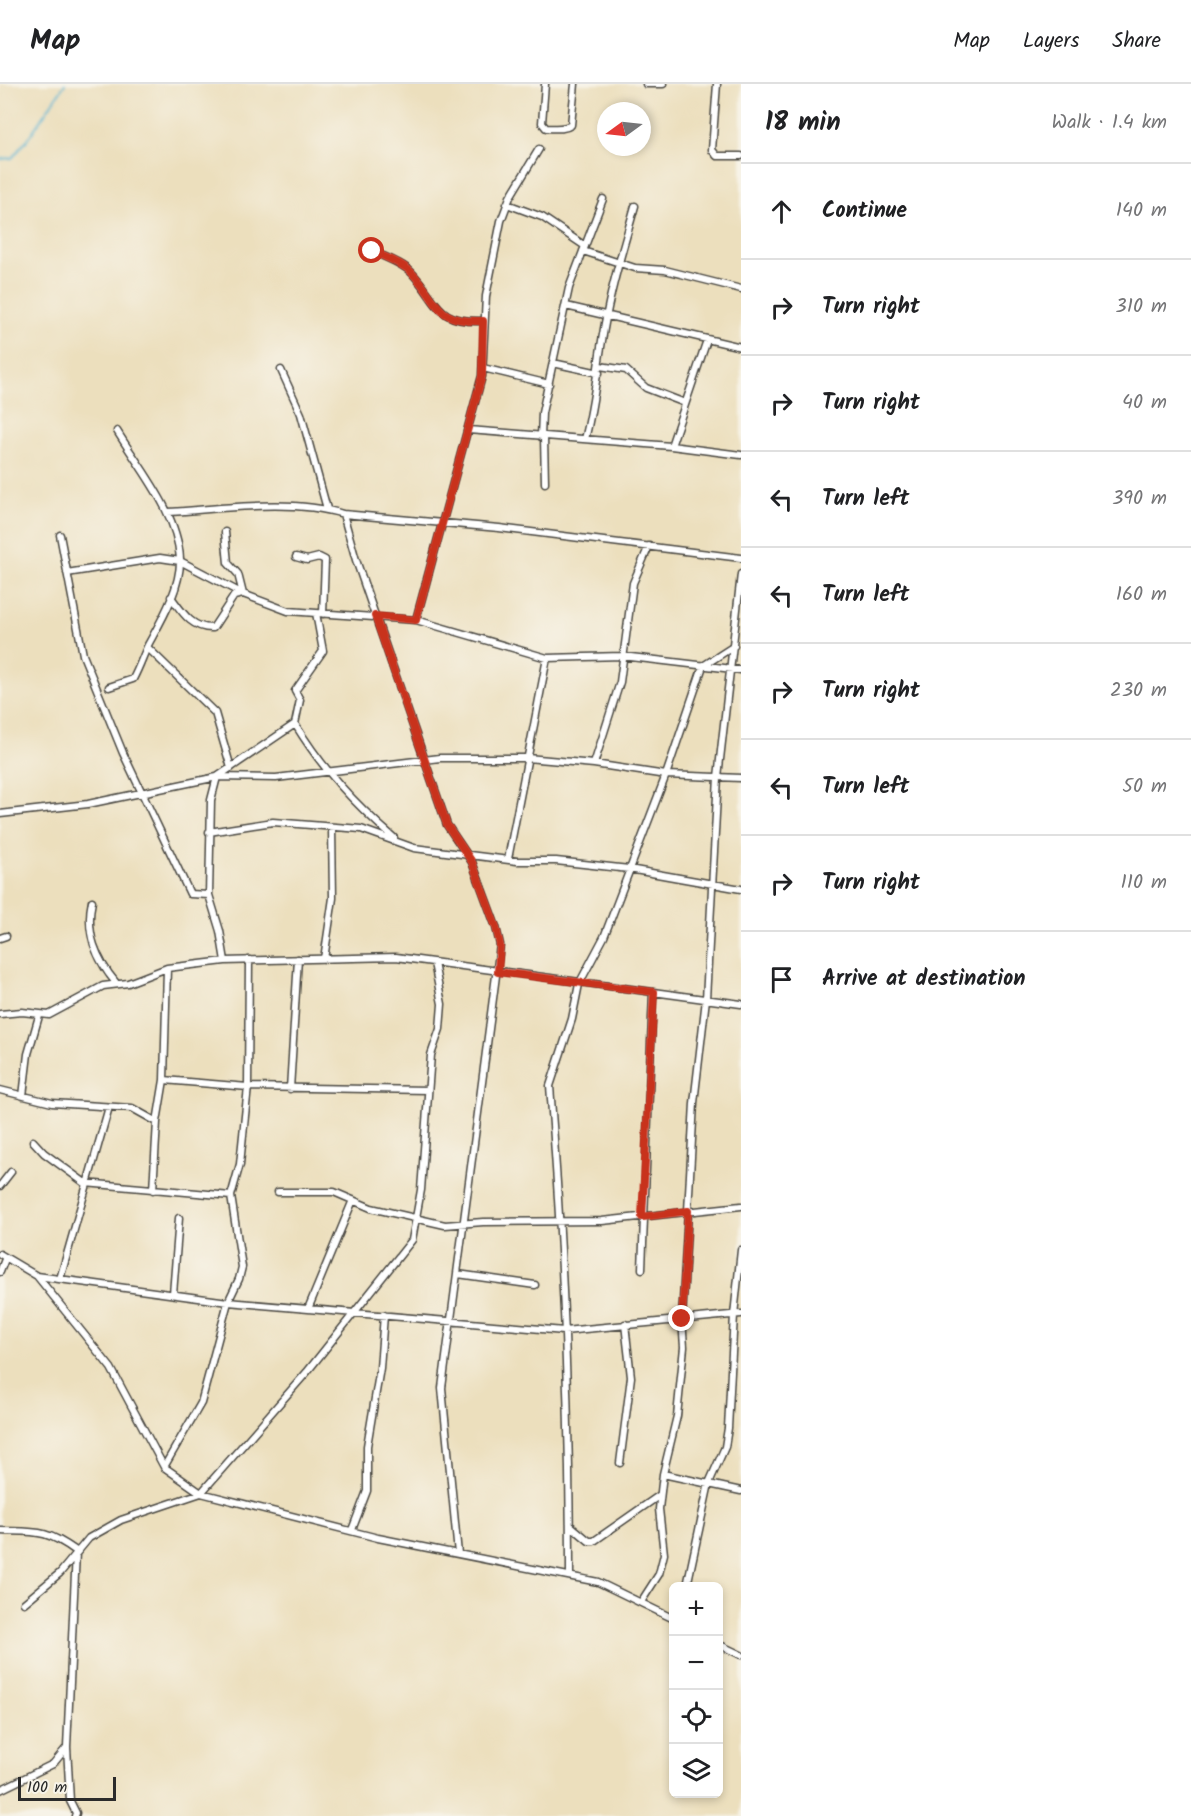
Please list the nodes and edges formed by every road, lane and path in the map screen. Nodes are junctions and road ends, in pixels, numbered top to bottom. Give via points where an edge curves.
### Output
1 (544, 84) edge
2 (575, 84) edge
3 (646, 84) edge
4 (663, 84) edge
5 (717, 84) edge
6 (539, 149) dead end
7 (741, 156) edge
8 (603, 199) dead end
9 (507, 204) junction
10 (635, 206) dead end
11 (584, 249) junction
12 (372, 251) dead end
13 (617, 262) junction
14 (741, 288) edge
15 (566, 306) junction
16 (606, 316) junction
17 (483, 321) junction
18 (707, 340) junction
19 (741, 347) edge
20 (553, 363) junction
21 (600, 366) junction
22 (483, 369) junction
23 (281, 370) dead end
24 (599, 373) junction
25 (549, 384) junction
26 (685, 403) junction
27 (468, 430) junction
28 (117, 431) dead end
29 (543, 437) junction
30 (585, 440) junction
31 (671, 446) junction
32 (741, 455) edge
33 (545, 483) dead end
34 (327, 509) junction
35 (166, 512) junction
36 (343, 514) junction
37 (444, 523) junction
38 (225, 532) dead end
39 (60, 535) dead end
40 (649, 546) junction
41 (296, 557) dead end
42 (741, 558) edge
43 (180, 561) junction
44 (67, 573) junction
45 (741, 574) edge
46 (243, 594) junction
47 (171, 597) junction
48 (319, 614) junction
49 (375, 616) junction
50 (416, 620) junction
51 (734, 646) junction
52 (147, 647) junction
53 (622, 656) junction
54 (547, 658) junction
55 (703, 666) junction
56 (731, 669) junction
57 (741, 670) edge
58 (109, 687) dead end
59 (295, 724) junction
60 (527, 758) junction
61 (424, 759) junction
62 (594, 764) junction
63 (231, 768) junction
64 (329, 772) junction
65 (666, 775) junction
66 (217, 777) junction
67 (718, 777) junction
68 (741, 778) edge
69 (143, 793) junction
70 (0, 814) edge
71 (332, 828) junction
72 (209, 832) junction
73 (397, 841) junction
74 (466, 855) junction
75 (508, 860) junction
76 (629, 869) junction
77 (711, 885) junction
78 (741, 890) edge
79 (209, 895) junction
80 (92, 901) dead end
81 (298, 959) junction
82 (324, 959) junction
83 (249, 960) junction
84 (225, 961) junction
85 (434, 963) junction
86 (167, 968) junction
87 (498, 972) junction
88 (116, 983) junction
89 (579, 984) junction
90 (654, 992) junction
91 (706, 999) junction
92 (741, 1004) edge
93 (0, 1014) edge
94 (39, 1016) junction
95 (164, 1080) junction
96 (248, 1088) junction
97 (290, 1089) junction
98 (0, 1090) edge
99 (428, 1090) junction
100 (23, 1096) junction
101 (109, 1107) junction
102 (157, 1122) junction
103 (33, 1141) dead end
104 (11, 1172) dead end
105 (85, 1183) junction
106 (0, 1186) edge
107 (153, 1190) junction
108 (278, 1192) dead end
109 (231, 1196) junction
110 (353, 1200) junction
111 (741, 1206) edge
112 (688, 1211) junction
113 (642, 1217) junction
114 (179, 1218) dead end
115 (418, 1219) junction
116 (561, 1222) junction
117 (464, 1223) junction
118 (741, 1250) edge
119 (2, 1258) edge
120 (642, 1269) dead end
121 (0, 1272) edge
122 (458, 1274) junction
123 (37, 1276) junction
124 (60, 1279) junction
125 (535, 1285) dead end
126 (173, 1294) junction
127 (228, 1302) junction
128 (308, 1309) junction
129 (355, 1313) junction
130 (384, 1315) junction
131 (737, 1315) edge
132 (682, 1319) junction
133 (450, 1321) junction
134 (625, 1324) junction
135 (564, 1331) junction
136 (620, 1463) dead end
137 (164, 1467) junction
138 (663, 1474) junction
139 (709, 1483) junction
140 (741, 1491) edge
141 (201, 1493) junction
142 (660, 1496) junction
143 (570, 1525) junction
144 (352, 1530) junction
145 (0, 1531) edge
146 (76, 1551) junction
147 (458, 1554) junction
148 (570, 1576) junction
149 (688, 1582) edge
150 (24, 1602) dead end
151 (641, 1602) junction
152 (669, 1616) edge
153 (723, 1646) edge
154 (741, 1655) edge
155 (67, 1747) junction
156 (0, 1790) edge
157 (75, 1816) edge

1 - 2 street via 542,123 546,128 556,129 571,125
3 - 4 street
5 - 7 street via 712,150 717,156
6 - 9 street
8 - 11 street
9 - 11 street via 542,217
9 - 17 street
10 - 13 street
11 - 13 street
11 - 15 street
12 - 17 street via 411,271 428,297 453,319
13 - 14 street
13 - 16 street
15 - 16 street
15 - 20 street
16 - 18 street
16 - 21 street
17 - 22 street
18 - 19 street
18 - 26 street
20 - 24 street
20 - 25 street
21 - 24 street
21 - 26 street via 626,370 646,388
22 - 25 street
22 - 27 street
23 - 34 street via 301,414
24 - 30 street
25 - 29 street via 542,413
26 - 31 street
27 - 29 street
27 - 37 street
28 - 35 street
29 - 30 street
29 - 33 street
30 - 31 street
31 - 32 street
34 - 35 street via 264,507
34 - 36 street
35 - 43 street
36 - 37 street
36 - 49 street
37 - 40 street
37 - 50 street
38 - 46 street via 228,563 238,573
39 - 44 street
40 - 42 street
40 - 53 street via 633,583
41 - 48 street via 325,560
43 - 44 street via 160,558
43 - 46 street
43 - 47 street
44 - 69 street via 82,655
45 - 51 street
46 - 47 street via 234,596 213,628 187,619
46 - 48 street via 288,611
47 - 52 street via 165,618
48 - 49 street
48 - 59 street via 323,651 295,691 300,700
49 - 50 street
49 - 61 street
50 - 54 street
51 - 55 street
51 - 56 street
52 - 58 street via 133,679
52 - 63 street via 215,713
53 - 54 street
53 - 55 street
53 - 62 street via 620,682
54 - 60 street
55 - 56 street
55 - 65 street
56 - 57 street
56 - 67 street
59 - 63 street
59 - 64 street
60 - 61 street
60 - 62 street
60 - 75 street
61 - 64 street
61 - 74 street via 447,825
62 - 65 street
63 - 66 street
64 - 66 street via 276,778
64 - 73 street via 352,802
65 - 67 street
65 - 76 street
66 - 69 street
66 - 72 street
67 - 68 street
67 - 77 street
69 - 70 street
69 - 79 street via 190,894
71 - 72 street via 273,822
71 - 73 street via 360,829
71 - 82 street via 333,898
72 - 79 street
73 - 74 street via 414,848
74 - 75 street
74 - 87 street via 496,927 500,945
75 - 76 street
76 - 77 street
76 - 89 street via 604,937
77 - 78 street
77 - 91 street
79 - 84 street
80 - 88 street via 89,933 105,969
81 - 82 street
81 - 83 street
81 - 97 street
82 - 85 street via 396,957
83 - 84 street
83 - 96 street
84 - 86 street
85 - 87 street
85 - 99 street via 442,1004
86 - 88 street via 128,983
86 - 95 street
87 - 89 street
87 - 117 street
88 - 94 street via 49,1015
89 - 90 street
89 - 116 street via 550,1086
90 - 91 street
90 - 113 street
91 - 92 street
91 - 112 street via 694,1103
93 - 94 street via 22,1012
94 - 100 street via 28,1054
95 - 96 street
95 - 102 street
96 - 97 street
96 - 109 street via 240,1164
97 - 99 street
98 - 100 street
99 - 115 street
100 - 101 street
101 - 102 street via 132,1108
101 - 105 street
102 - 107 street
103 - 105 street
104 - 106 street
105 - 107 street
105 - 124 street
107 - 109 street
108 - 110 street via 326,1190
109 - 127 street via 242,1267
110 - 115 street
110 - 128 street
111 - 112 street
112 - 113 street
112 - 132 street
113 - 116 street
113 - 120 street
114 - 126 street
115 - 117 street via 445,1225
115 - 129 street via 412,1240
116 - 117 street
116 - 135 street
117 - 122 street
118 - 131 street
119 - 121 street
119 - 123 street
122 - 125 street
122 - 133 street
123 - 124 street
123 - 137 street via 111,1368
124 - 126 street
126 - 127 street
127 - 128 street
127 - 137 street via 201,1403
128 - 129 street
129 - 130 street
129 - 141 street
130 - 133 street
130 - 144 street via 367,1446 368,1491
131 - 132 street
131 - 139 street via 725,1447
132 - 134 street
132 - 138 street via 684,1347 676,1416
133 - 135 street
133 - 147 street via 443,1398
134 - 135 street
134 - 136 street via 631,1377
135 - 143 street
137 - 141 street
138 - 139 street
138 - 142 street
139 - 140 street
139 - 149 street
141 - 144 street
141 - 146 street via 121,1520 89,1538
142 - 143 street via 591,1542
142 - 151 street via 664,1554 659,1574
143 - 148 street
144 - 147 street
145 - 146 street via 55,1535
146 - 150 street via 60,1573
146 - 155 street
147 - 148 street
148 - 151 street via 598,1582
151 - 152 street
153 - 154 street
155 - 156 street via 53,1764
155 - 157 street via 70,1801

